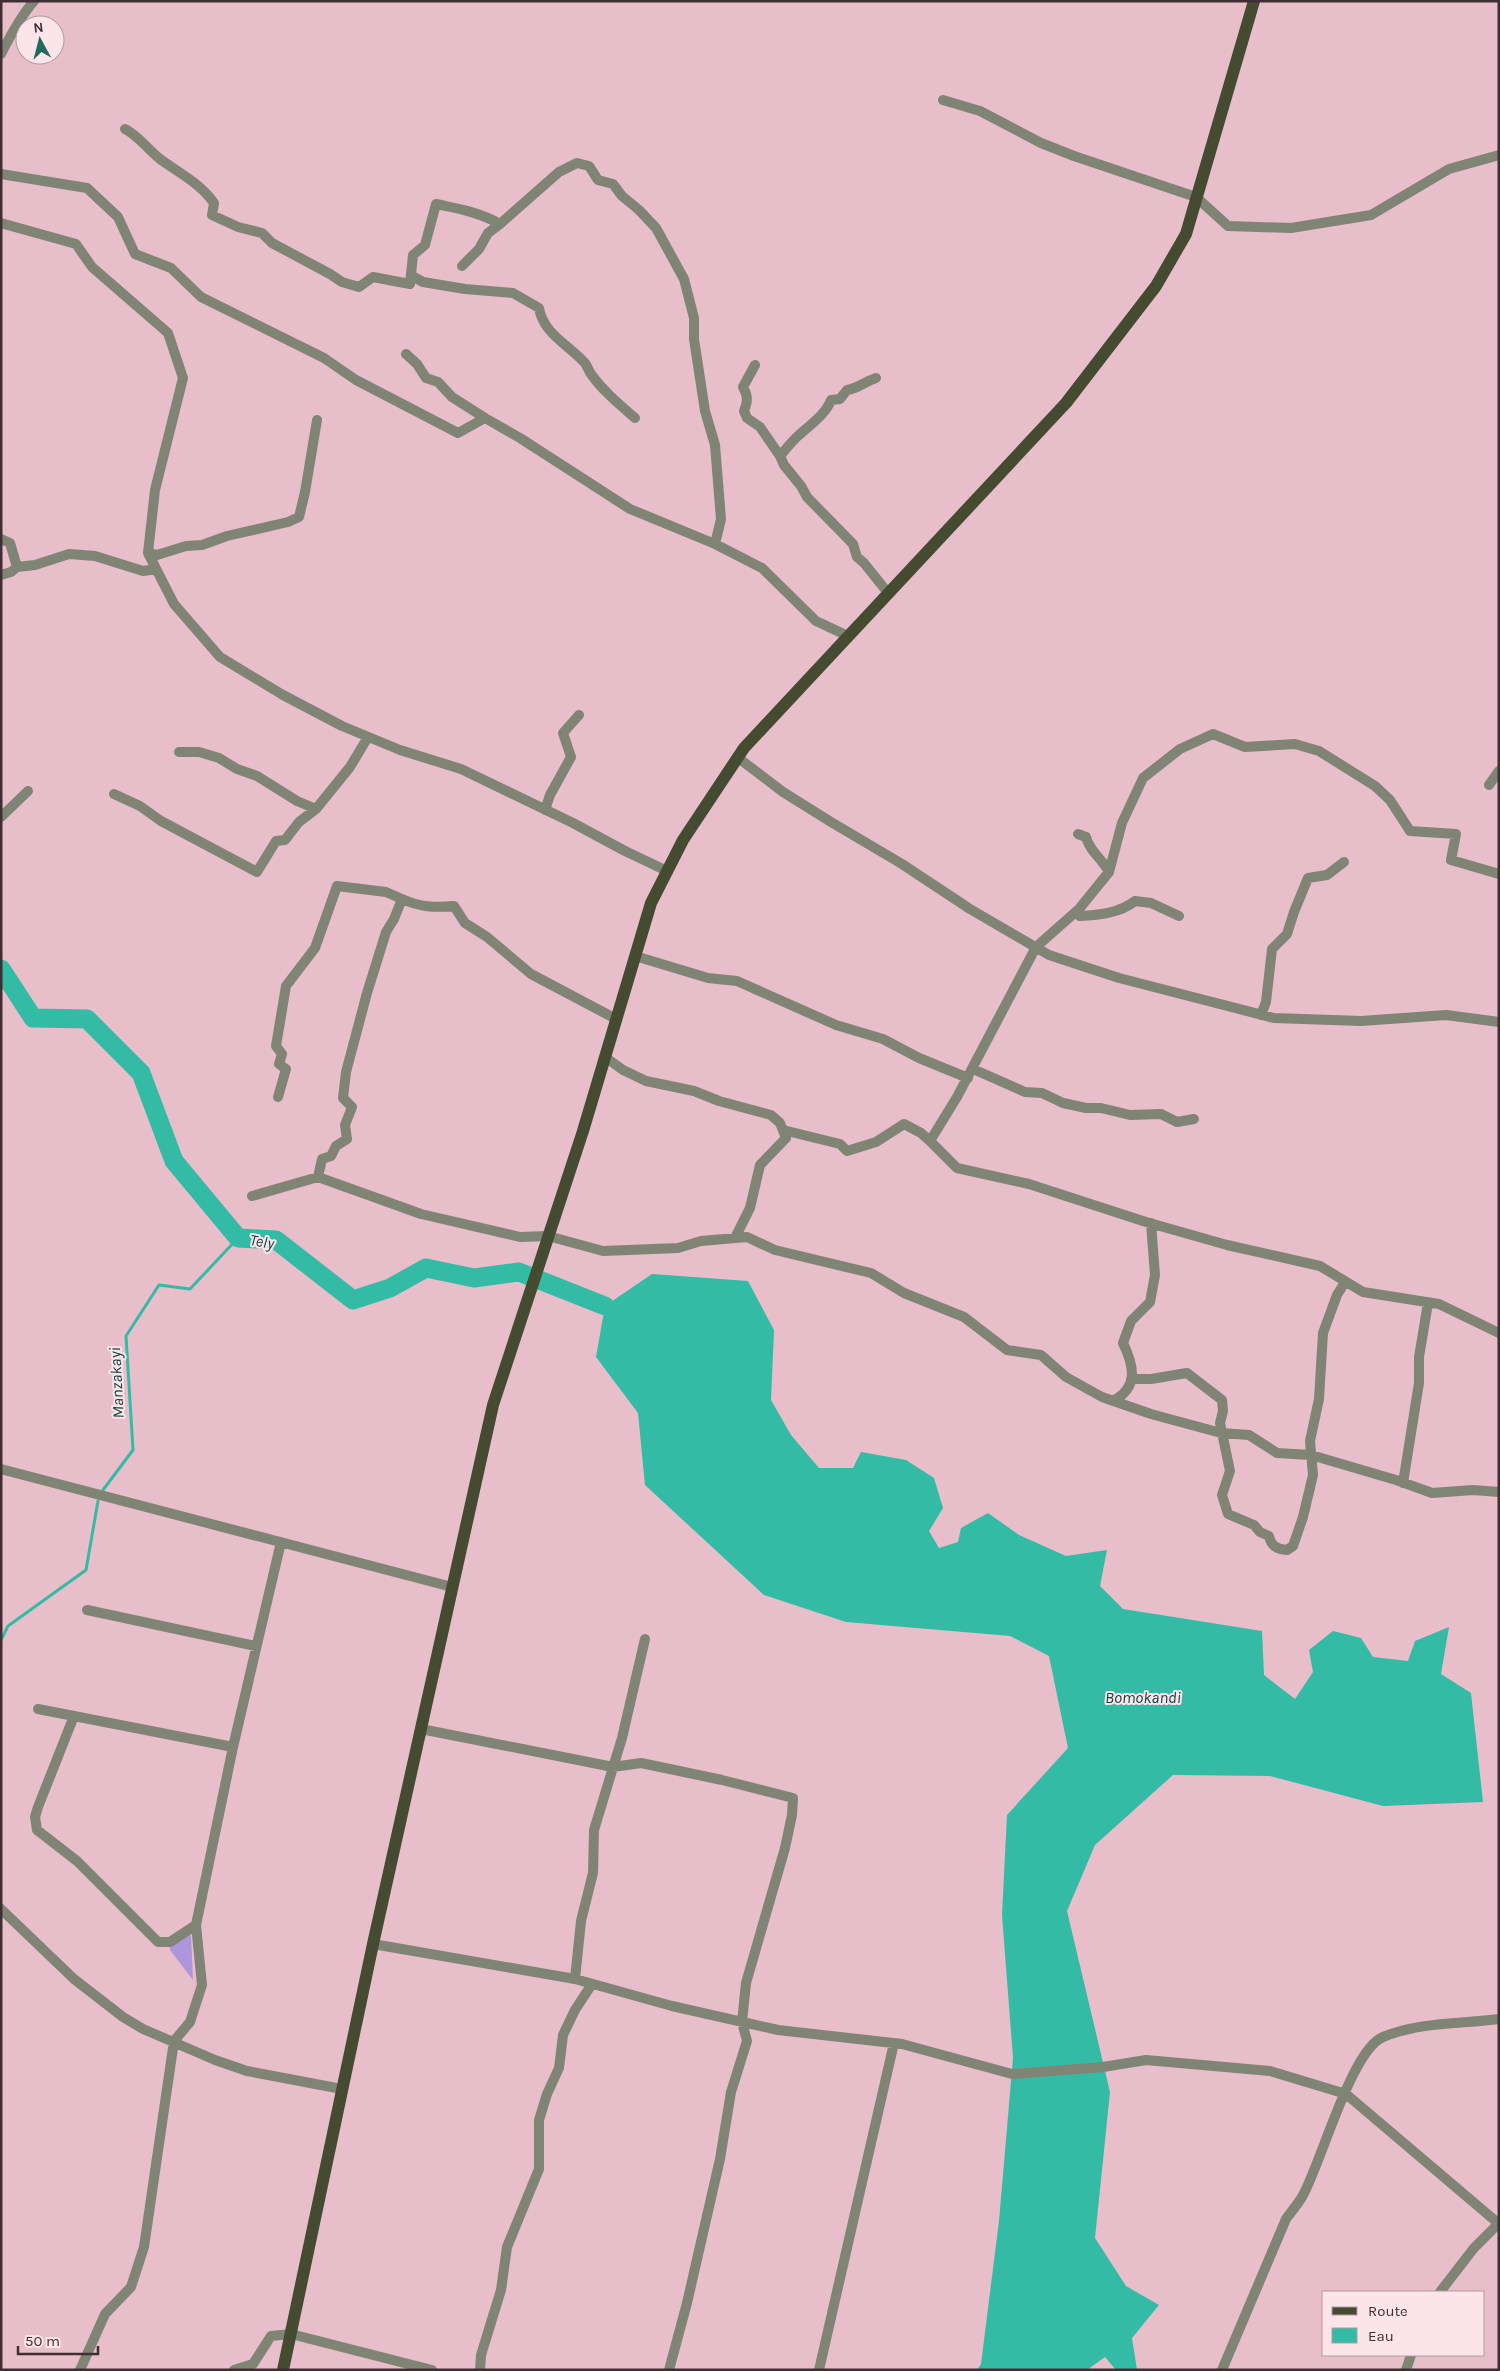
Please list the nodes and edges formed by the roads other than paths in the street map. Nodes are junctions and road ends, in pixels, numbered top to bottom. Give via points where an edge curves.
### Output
1 (34, 1) edge
2 (1254, 1) edge
3 (1, 54) edge
4 (943, 100) dead end
5 (125, 129) dead end
6 (1499, 155) edge
7 (1, 174) edge
8 (1196, 197) junction
9 (1, 224) edge
10 (500, 224) junction
11 (462, 266) dead end
12 (412, 276) junction
13 (406, 354) dead end
14 (755, 365) dead end
15 (876, 378) dead end
16 (485, 418) junction
17 (635, 418) dead end
18 (317, 420) dead end
19 (780, 456) junction
20 (1, 539) edge
21 (715, 544) junction
22 (148, 553) junction
23 (17, 567) junction
24 (156, 569) junction
25 (1, 575) edge
26 (888, 593) junction
27 (848, 636) junction
28 (579, 715) dead end
29 (368, 737) junction
30 (179, 752) dead end
31 (737, 757) junction
32 (1499, 771) edge
33 (1489, 785) dead end
34 (28, 791) dead end
35 (114, 794) dead end
36 (316, 809) junction
37 (545, 810) junction
38 (1, 817) edge
39 (1078, 834) dead end
40 (1344, 862) dead end
41 (667, 871) junction
42 (1109, 872) junction
43 (1499, 874) edge
44 (402, 899) junction
45 (1079, 909) junction
46 (1179, 916) dead end
47 (1036, 947) junction
48 (1272, 949) junction
49 (1287, 949) dead end
50 (635, 956) junction
51 (1261, 1015) junction
52 (616, 1019) junction
53 (1499, 1022) edge
54 (605, 1057) junction
55 (973, 1069) junction
56 (968, 1078) junction
57 (278, 1097) dead end
58 (1194, 1119) dead end
59 (783, 1130) junction
60 (930, 1141) junction
61 (318, 1177) junction
62 (252, 1196) dead end
63 (1151, 1223) junction
64 (548, 1236) junction
65 (735, 1238) junction
66 (1346, 1282) junction
67 (1428, 1303) junction
68 (1499, 1333) edge
69 (1131, 1379) junction
70 (1113, 1401) junction
71 (1221, 1433) junction
72 (1311, 1455) junction
73 (1, 1469) edge
74 (1403, 1483) junction
75 (1499, 1492) edge
76 (281, 1542) junction
77 (452, 1587) junction
78 (87, 1610) dead end
79 (645, 1639) dead end
80 (256, 1646) junction
81 (38, 1709) dead end
82 (74, 1716) junction
83 (421, 1729) junction
84 (233, 1747) junction
85 (613, 1767) junction
86 (1, 1910) edge
87 (196, 1925) junction
88 (373, 1944) junction
89 (576, 1979) junction
90 (592, 1984) junction
91 (1499, 2019) edge
92 (742, 2022) junction
93 (174, 2041) junction
94 (894, 2043) junction
95 (342, 2089) junction
96 (1346, 2094) junction
97 (1498, 2223) edge
98 (1441, 2291) edge
99 (291, 2334) junction
100 (1411, 2356) edge
101 (80, 2370) edge
102 (234, 2370) edge
103 (283, 2370) edge
104 (432, 2370) edge
105 (480, 2370) edge
106 (669, 2370) edge
107 (819, 2370) edge
108 (1222, 2370) edge
109 (1406, 2370) edge

1 - 3 street
2 - 8 main road
4 - 8 street via 980,111 1041,143 1074,156
5 - 12 street via 206,192 214,202 212,215 262,233 272,243 342,282 359,287 373,277 410,284
6 - 8 street via 1449,169 1371,215 1291,228 1228,226
7 - 16 street via 87,188 118,217 134,254 171,268 201,298 324,358 356,380 458,433
8 - 26 main road via 1186,234 1156,286 1066,402
9 - 22 street via 76,244 92,267 168,333 183,378 154,490
10 - 11 street
10 - 12 street via 467,209 436,204 425,245 413,255
10 - 21 street via 559,172 577,163 589,166 598,180 613,184 656,228 684,279 694,318 705,412 715,445 721,519
12 - 17 street via 423,282 513,293 530,301 539,308 540,318 561,343 585,362 591,374
13 - 16 street via 426,378 438,382 452,397
14 - 19 street via 743,387 748,401 744,411
15 - 19 street via 859,388 847,390 840,399 831,400 829,408
16 - 21 street via 630,509
18 - 22 street via 299,517 202,545 157,555
19 - 26 street via 808,496 853,544 857,557
20 - 23 street via 10,543
21 - 27 street via 762,568 816,621
22 - 24 street
23 - 24 street via 69,554 95,556 143,572
23 - 25 street
24 - 29 street via 174,604 220,658 283,695
26 - 27 main road
27 - 31 main road
28 - 37 street via 563,733 571,757
29 - 36 street via 350,767
29 - 37 street via 461,769
30 - 36 street via 199,752 219,758
31 - 41 main road via 683,840
31 - 47 street via 807,807
32 - 33 street
34 - 38 street
35 - 36 street via 257,872 276,841 286,840 299,822
37 - 41 street
39 - 42 street via 1086,837 1088,845
40 - 48 street via 1327,875 1308,878 1287,934
41 - 50 main road via 651,903
42 - 43 street via 1122,823 1143,778 1180,749 1213,734 1245,748 1295,744 1319,751 1375,786 1390,800 1410,831 1456,834 1451,860
42 - 45 street
44 - 52 street via 416,906 454,906 465,923 531,974
44 - 57 street via 386,892 337,886 315,948 286,986 276,1046 282,1054 279,1064 286,1069
44 - 61 street via 386,932 346,1072 343,1098 352,1107 346,1125 347,1139 336,1146 331,1156 322,1158
45 - 46 street via 1080,916 1095,915 1142,901
45 - 47 street
47 - 51 street via 1049,955 1119,978
47 - 55 street
48 - 49 street
48 - 51 street via 1266,1002
50 - 52 main road
50 - 56 street via 708,978 737,981 836,1025 883,1038 919,1058
51 - 53 street via 1361,1021 1446,1015
52 - 54 main road
54 - 59 street via 646,1081 694,1091 771,1115
54 - 64 main road
55 - 56 street
55 - 58 street via 1025,1092 1042,1093 1063,1103 1130,1115 1162,1114 1177,1122
56 - 60 street
59 - 60 street via 840,1144 847,1151 876,1142 904,1124
59 - 65 street via 786,1138 760,1165 750,1208
60 - 63 street via 957,1168 1029,1184
61 - 62 street
61 - 64 street via 421,1214 520,1237
63 - 66 street via 1227,1245 1320,1266
63 - 69 street via 1155,1275 1150,1302 1131,1321 1123,1343 1130,1358
64 - 65 street via 602,1251 678,1248 700,1241
64 - 77 main road via 493,1405
65 - 70 street via 747,1237 775,1250 871,1273 904,1293 964,1317 1007,1350 1041,1355 1066,1377
66 - 67 street via 1362,1292
66 - 72 street via 1337,1295 1323,1332
67 - 68 street via 1439,1304
67 - 74 street
69 - 70 street via 1124,1396
69 - 71 street via 1187,1373 1193,1376 1222,1400
70 - 71 street
71 - 72 street via 1249,1435 1277,1453
71 - 72 street via 1230,1471 1222,1495 1228,1514 1254,1525 1269,1536 1270,1542 1278,1549 1287,1550 1293,1546 1303,1518 1313,1475
72 - 74 street
73 - 76 street
74 - 75 street via 1432,1494 1473,1490
76 - 77 street
76 - 80 street
77 - 83 main road
78 - 80 street
79 - 85 street
80 - 84 street
81 - 82 street
82 - 84 street
82 - 87 street via 38,1807 35,1817 37,1830 77,1862 158,1942 170,1942
83 - 85 street
83 - 88 main road
84 - 87 street
85 - 89 street via 594,1830 593,1873 581,1921
85 - 92 street via 641,1763 793,1798 785,1848 746,1983
86 - 93 street via 74,1979 123,2017
87 - 93 street via 202,1985 190,2022
88 - 89 street
88 - 95 main road
89 - 90 street
90 - 92 street
90 - 105 street via 563,2035 558,2068 539,2120 539,2170 508,2247 501,2290 481,2355
91 - 96 street via 1404,2030 1381,2037 1358,2063
92 - 94 street via 778,2030
92 - 106 street via 747,2041 731,2092 720,2159
93 - 95 street via 247,2071
93 - 101 street via 144,2248 131,2287 105,2314
94 - 96 street via 1012,2074 1146,2060 1270,2071
94 - 107 street
95 - 99 main road
96 - 97 street
96 - 108 street via 1302,2197 1286,2219
97 - 98 street
99 - 102 street via 270,2336 252,2364
99 - 103 main road
99 - 104 street
100 - 109 street

